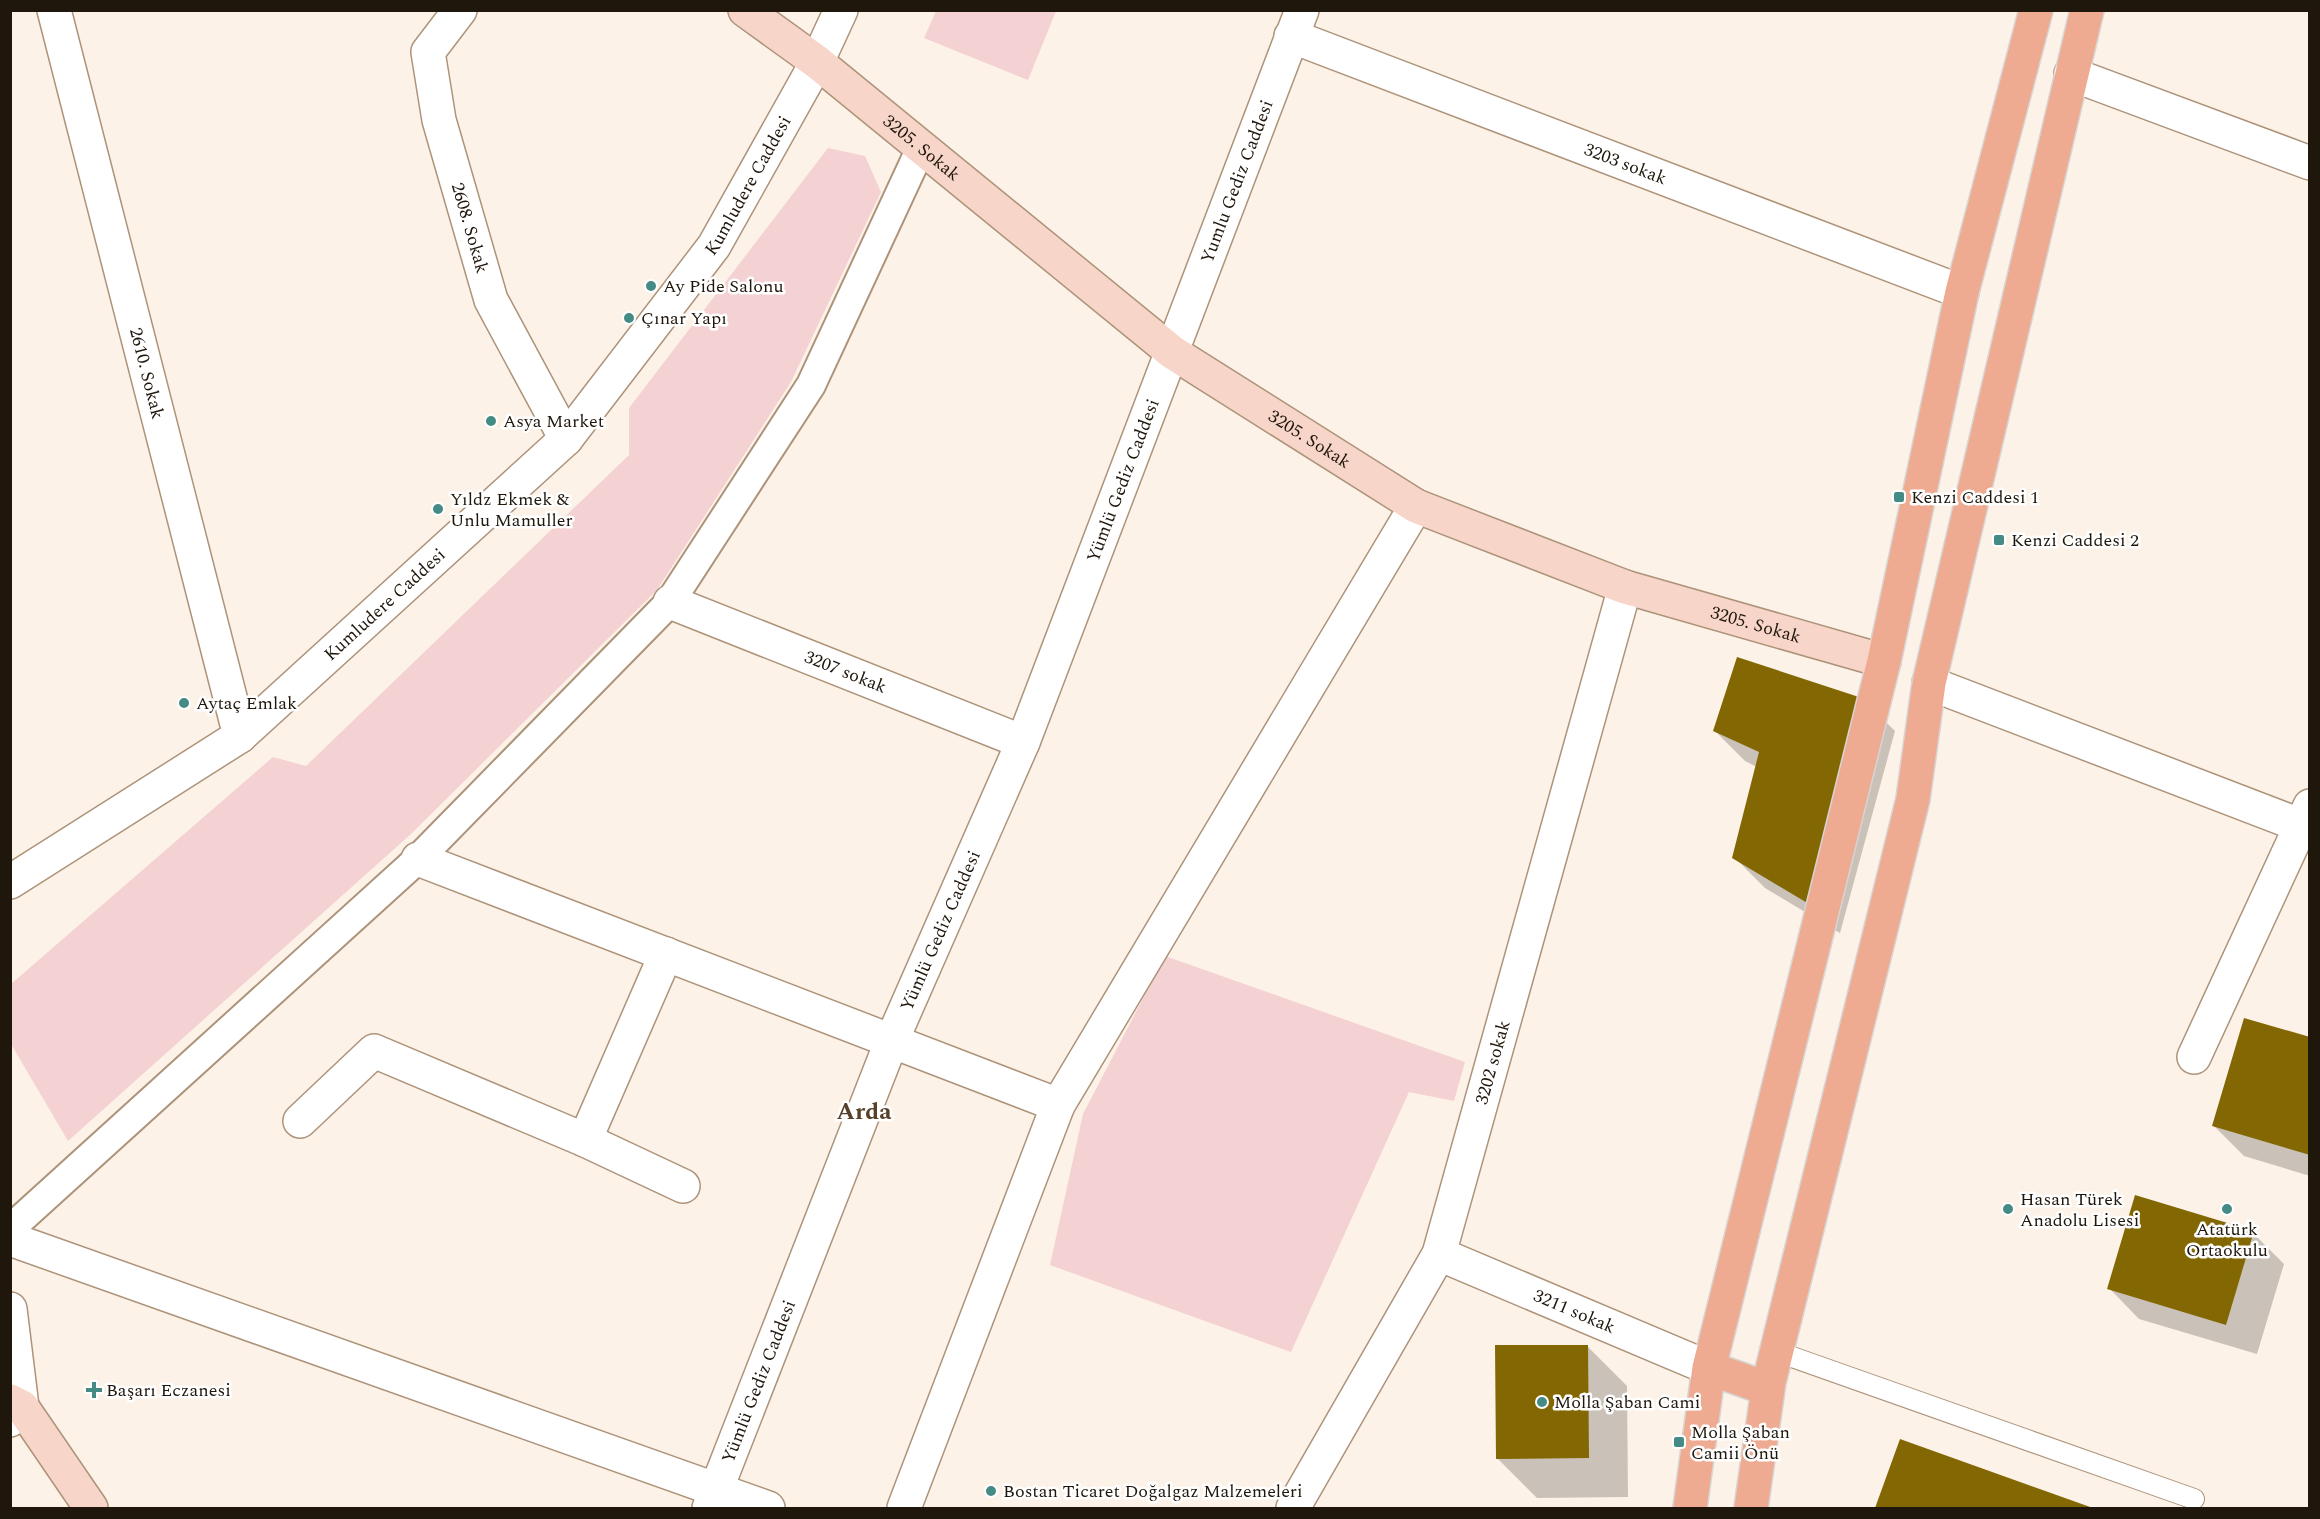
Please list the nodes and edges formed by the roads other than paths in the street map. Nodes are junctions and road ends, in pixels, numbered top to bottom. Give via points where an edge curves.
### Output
1 (54, 10) edge
2 (460, 10) edge
3 (745, 10) edge
4 (841, 10) edge
5 (2036, 10) edge
6 (2087, 10) edge
7 (1296, 23) edge
8 (817, 62) junction
9 (2071, 74) junction
10 (922, 147) junction
11 (2310, 163) edge
12 (1962, 292) junction
13 (1172, 352) junction
14 (566, 440) junction
15 (1416, 506) junction
16 (1625, 587) junction
17 (670, 602) junction
18 (1884, 661) junction
19 (1929, 683) junction
20 (240, 736) junction
21 (1023, 742) junction
22 (2307, 820) edge
23 (418, 859) junction
24 (10, 882) edge
25 (666, 954) junction
26 (891, 1040) junction
27 (2194, 1058) dead end
28 (1058, 1105) junction
29 (300, 1121) dead end
30 (585, 1140) junction
31 (682, 1186) dead end
32 (10, 1229) edge
33 (10, 1239) edge
34 (1439, 1254) junction
35 (10, 1309) edge
36 (1778, 1352) junction
37 (1709, 1368) junction
38 (1768, 1389) junction
39 (14, 1409) edge
40 (712, 1499) edge
41 (2194, 1499) dead end
42 (91, 1509) edge
43 (768, 1509) edge
44 (904, 1509) edge
45 (1293, 1509) edge
46 (1690, 1509) edge
47 (1751, 1509) edge

1 - 20 street, 2610. Sokak
2 - 14 street, 2608. Sokak via 428,52 438,120 491,300
3 - 8 main road, 3205. Sokak
4 - 8 street, Kumludere Caddesi
5 - 12 main road
6 - 9 main road
7 - 12 street, 3203 sokak
7 - 13 street, Yumlu Gediz Caddesi
8 - 10 main road, 3205. Sokak
8 - 14 street, Kumludere Caddesi via 714,246
9 - 11 street
9 - 19 main road
10 - 13 main road, 3205. Sokak
10 - 17 street via 811,384
12 - 18 main road
13 - 15 main road, 3205. Sokak
13 - 21 street, Yümlü Gediz Caddesi
14 - 20 street, Kumludere Caddesi
15 - 16 main road, 3205. Sokak
15 - 28 street
16 - 18 main road, 3205. Sokak
16 - 34 street, 3202 sokak
17 - 21 street, 3207 sokak
17 - 23 street
18 - 19 main road
18 - 37 main road
19 - 22 street
19 - 36 main road via 1913,799
20 - 24 street, Kumludere Caddesi
21 - 26 street, Yümlü Gediz Caddesi
22 - 27 street
23 - 25 street
23 - 32 street
25 - 26 street
25 - 30 street
26 - 28 street
26 - 40 street, Yümlü Gediz Caddesi
28 - 44 street
29 - 30 street via 374,1051
30 - 31 street
33 - 40 street
34 - 37 street, 3211 sokak
34 - 45 street, 3202 sokak
35 - 39 street
36 - 38 main road
36 - 41 lane
37 - 38 main road
37 - 46 main road
38 - 47 main road
39 - 42 main road
40 - 43 street

